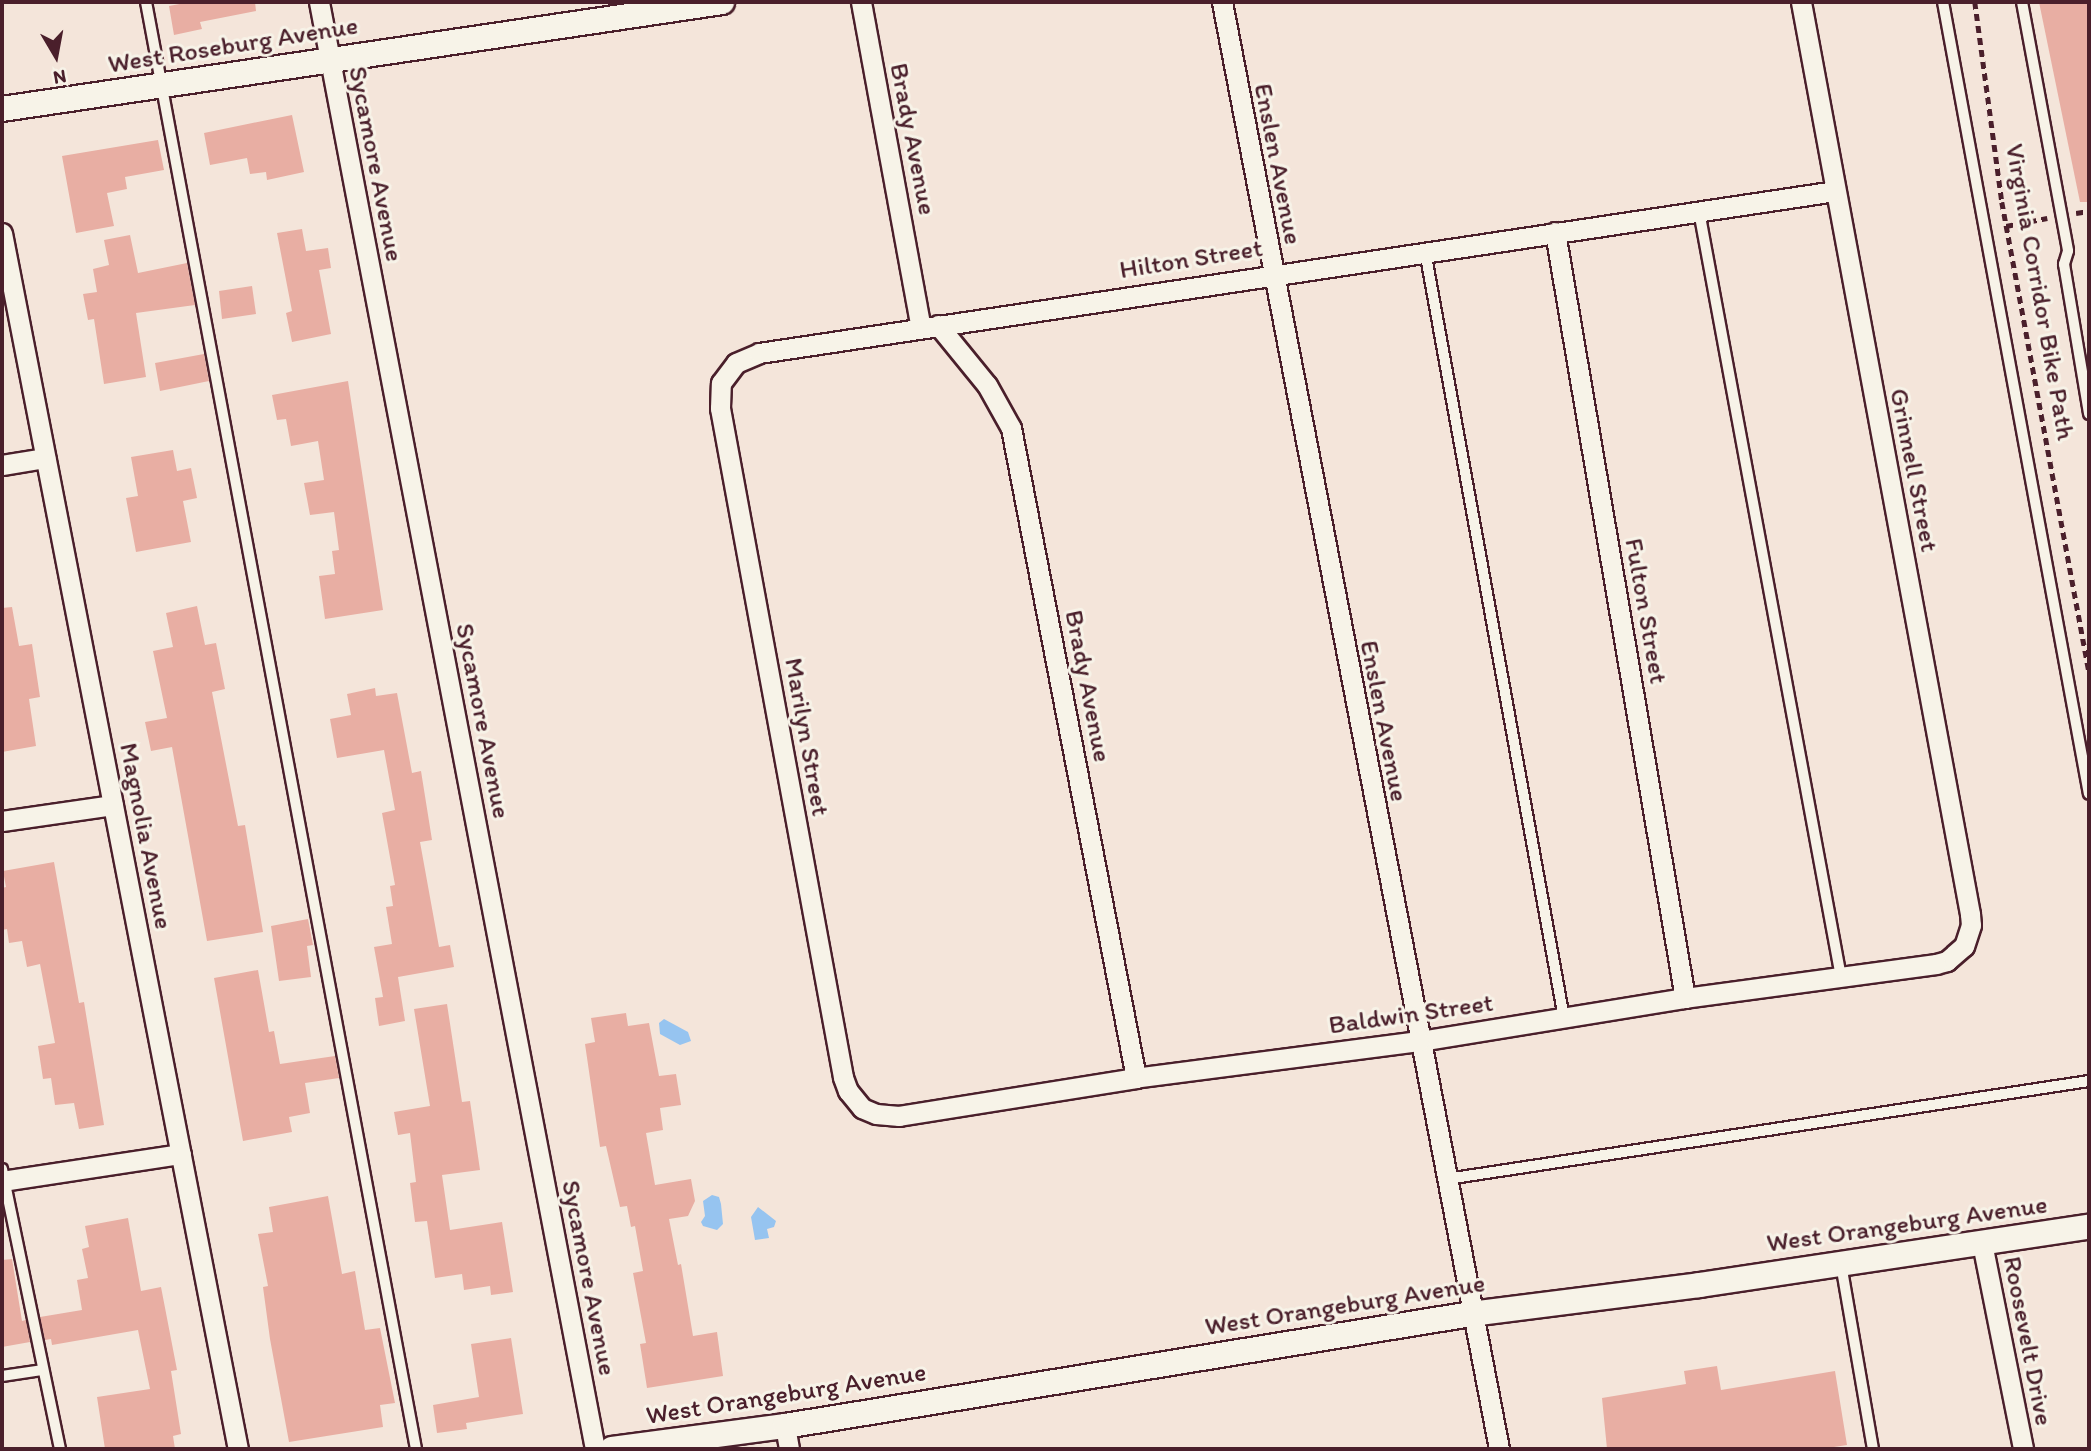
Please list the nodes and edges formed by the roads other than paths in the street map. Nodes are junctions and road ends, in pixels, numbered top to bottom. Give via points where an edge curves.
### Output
1 (146, 2) edge
2 (319, 2) edge
3 (722, 2) edge
4 (860, 2) edge
5 (1222, 2) edge
6 (1801, 2) edge
7 (1943, 2) edge
8 (2022, 2) edge
9 (329, 60) junction
10 (162, 85) junction
11 (2, 109) edge
12 (1835, 191) junction
13 (1699, 211) junction
14 (1555, 232) junction
15 (2, 233) edge
16 (1424, 251) junction
17 (1272, 273) junction
18 (929, 326) junction
19 (727, 372) joint
20 (2089, 414) edge
21 (45, 458) junction
22 (2, 465) edge
23 (2089, 794) edge
24 (113, 805) junction
25 (2, 821) edge
26 (1964, 946) joint
27 (1841, 977) junction
28 (1685, 998) junction
29 (1564, 1017) junction
30 (1419, 1041) junction
31 (1136, 1078) junction
32 (2089, 1081) edge
33 (862, 1108) joint
34 (181, 1154) junction
35 (2, 1177) edge
36 (1447, 1179) junction
37 (2089, 1227) edge
38 (1982, 1243) junction
39 (1841, 1264) junction
40 (1471, 1314) junction
41 (42, 1370) junction
42 (2, 1376) edge
43 (787, 1438) edge
44 (60, 1449) edge
45 (238, 1449) edge
46 (416, 1449) edge
47 (595, 1449) edge
48 (612, 1449) edge
49 (1499, 1449) edge
50 (1873, 1449) edge
51 (2023, 1449) edge

1 - 10 lane
2 - 9 street, Sycamore Avenue
3 - 9 street, West Roseburg Avenue
4 - 18 street, Brady Avenue
5 - 17 street, Enslen Avenue
6 - 12 street, Grinnell Street
7 - 23 lane
8 - 20 lane via 2068,251 2064,264
9 - 10 street, West Roseburg Avenue
9 - 47 street, Sycamore Avenue
10 - 11 street, West Roseburg Avenue
10 - 46 lane
12 - 13 street, Hilton Street
12 - 26 street, Grinnell Street via 1970,914
13 - 14 street, Hilton Street
13 - 27 lane
14 - 16 street, Hilton Street
14 - 28 street, Fulton Street
15 - 21 street, Magnolia Avenue
16 - 17 street, Hilton Street
16 - 29 lane
17 - 18 street, Hilton Street
17 - 30 street, Enslen Avenue
18 - 19 street, Hilton Street via 759,353
18 - 31 street, Brady Avenue via 987,384 1011,428
19 - 33 street, Marilyn Street via 719,393 725,436 844,1077 848,1091
21 - 22 street
21 - 24 street, Magnolia Avenue
24 - 25 street
24 - 34 street, Magnolia Avenue
26 - 27 street, Baldwin Street via 1936,964
27 - 28 street, Baldwin Street
28 - 29 street, Baldwin Street
29 - 30 street, Baldwin Street
30 - 31 street, Baldwin Street
30 - 36 street, Enslen Avenue
31 - 33 street, Baldwin Street via 898,1116
32 - 36 lane
34 - 35 street
34 - 45 street, Magnolia Avenue
35 - 41 lane
36 - 40 street, Enslen Avenue
37 - 38 street, West Orangeburg Avenue
38 - 39 street, West Orangeburg Avenue
38 - 51 street, Roosevelt Drive
39 - 40 street, West Orangeburg Avenue
39 - 50 lane
40 - 43 street, West Orangeburg Avenue
40 - 49 street, Enslen Avenue
41 - 42 lane
41 - 44 lane
43 - 48 street, West Orangeburg Avenue

